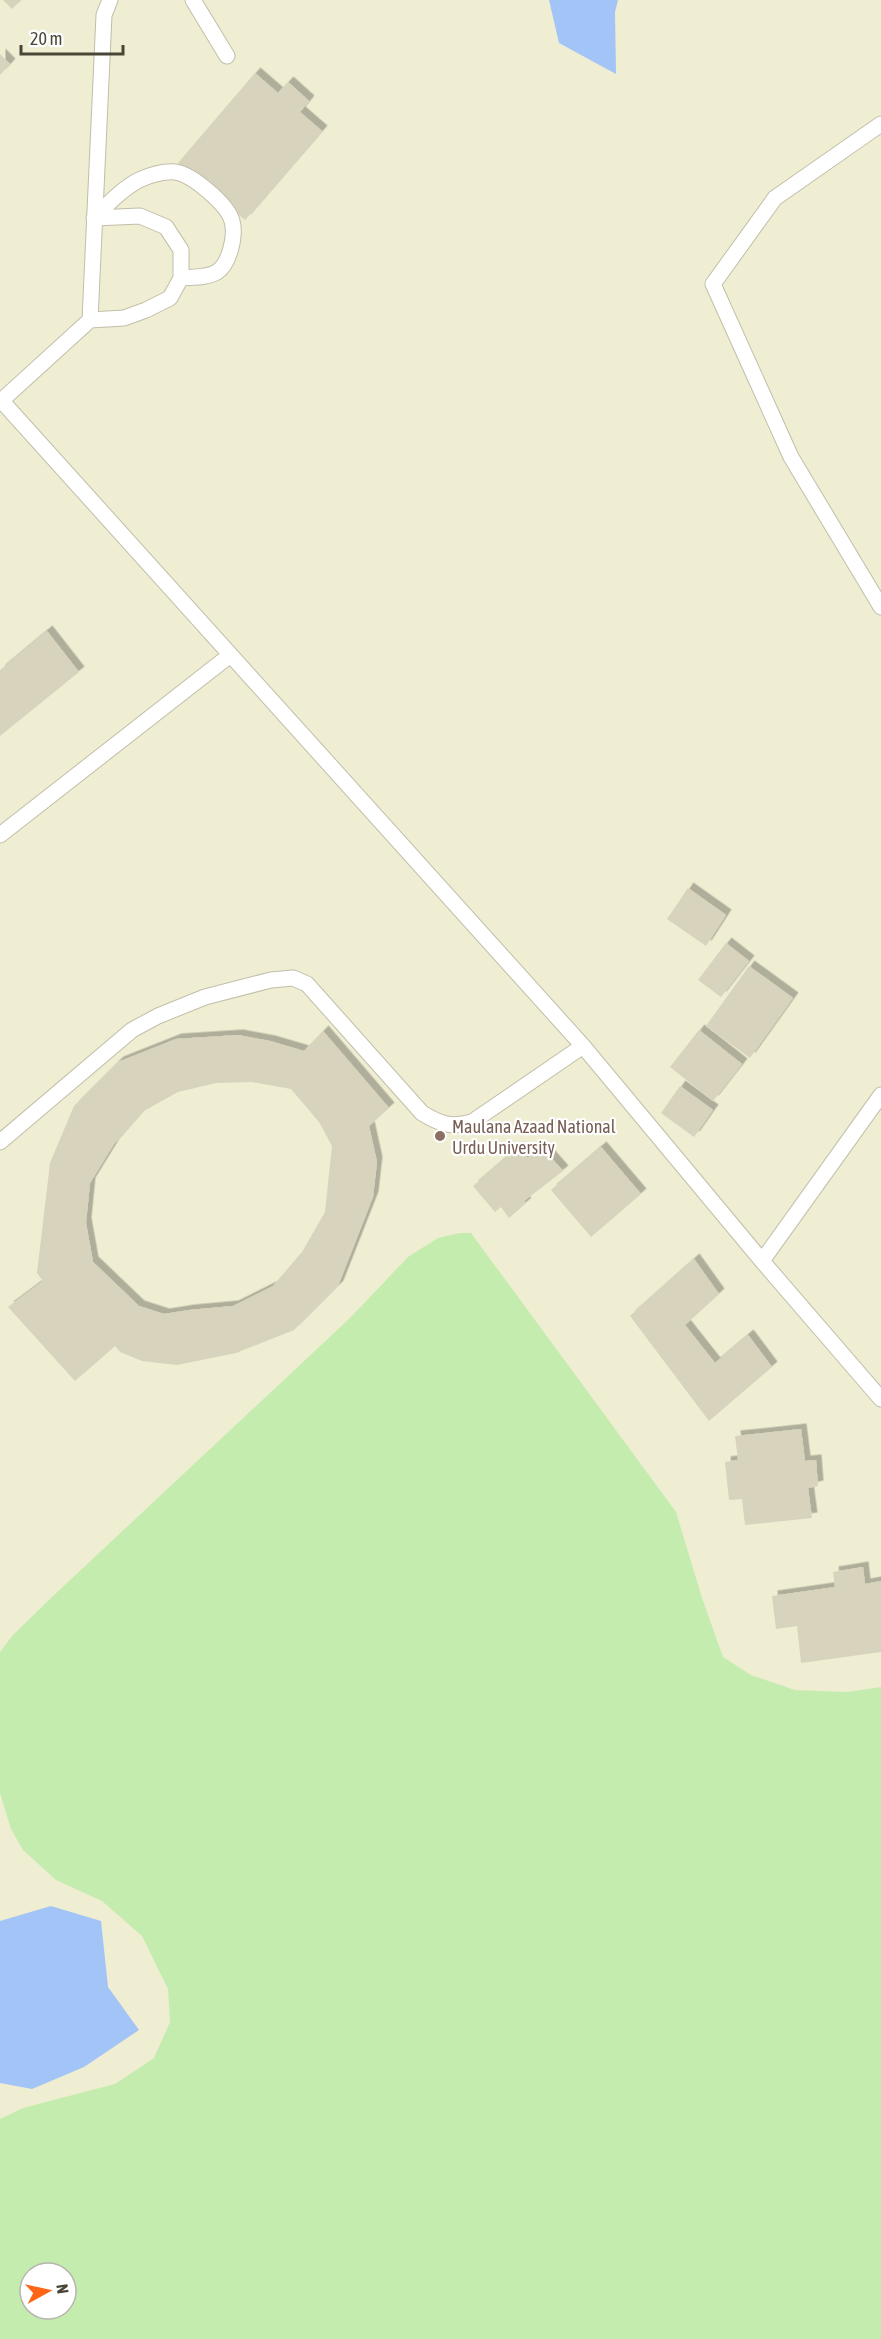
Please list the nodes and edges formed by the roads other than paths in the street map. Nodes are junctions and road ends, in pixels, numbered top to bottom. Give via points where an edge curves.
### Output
1 (110, 0) edge
2 (193, 0) edge
3 (227, 56) dead end
4 (881, 124) edge
5 (93, 218) junction
6 (181, 278) junction
7 (90, 321) junction
8 (1, 400) edge
9 (881, 607) edge
10 (229, 656) junction
11 (0, 836) edge
12 (583, 1046) junction
13 (881, 1095) edge
14 (0, 1142) edge
15 (762, 1261) junction
16 (881, 1399) edge

1 - 5 lane via 104,15
2 - 3 lane
4 - 9 lane via 775,198 713,284 791,457
5 - 6 lane via 140,216 166,227 181,250
5 - 6 lane via 141,179 174,172 186,175 222,204 232,220 233,236 229,255 218,271
5 - 7 lane
6 - 7 lane via 170,298 146,310 124,318
7 - 8 lane
8 - 10 lane
10 - 11 lane
10 - 12 lane
12 - 14 lane via 472,1122 440,1124 422,1113 307,984 293,978 271,980 205,997 132,1030
12 - 15 lane
13 - 15 lane
15 - 16 lane

